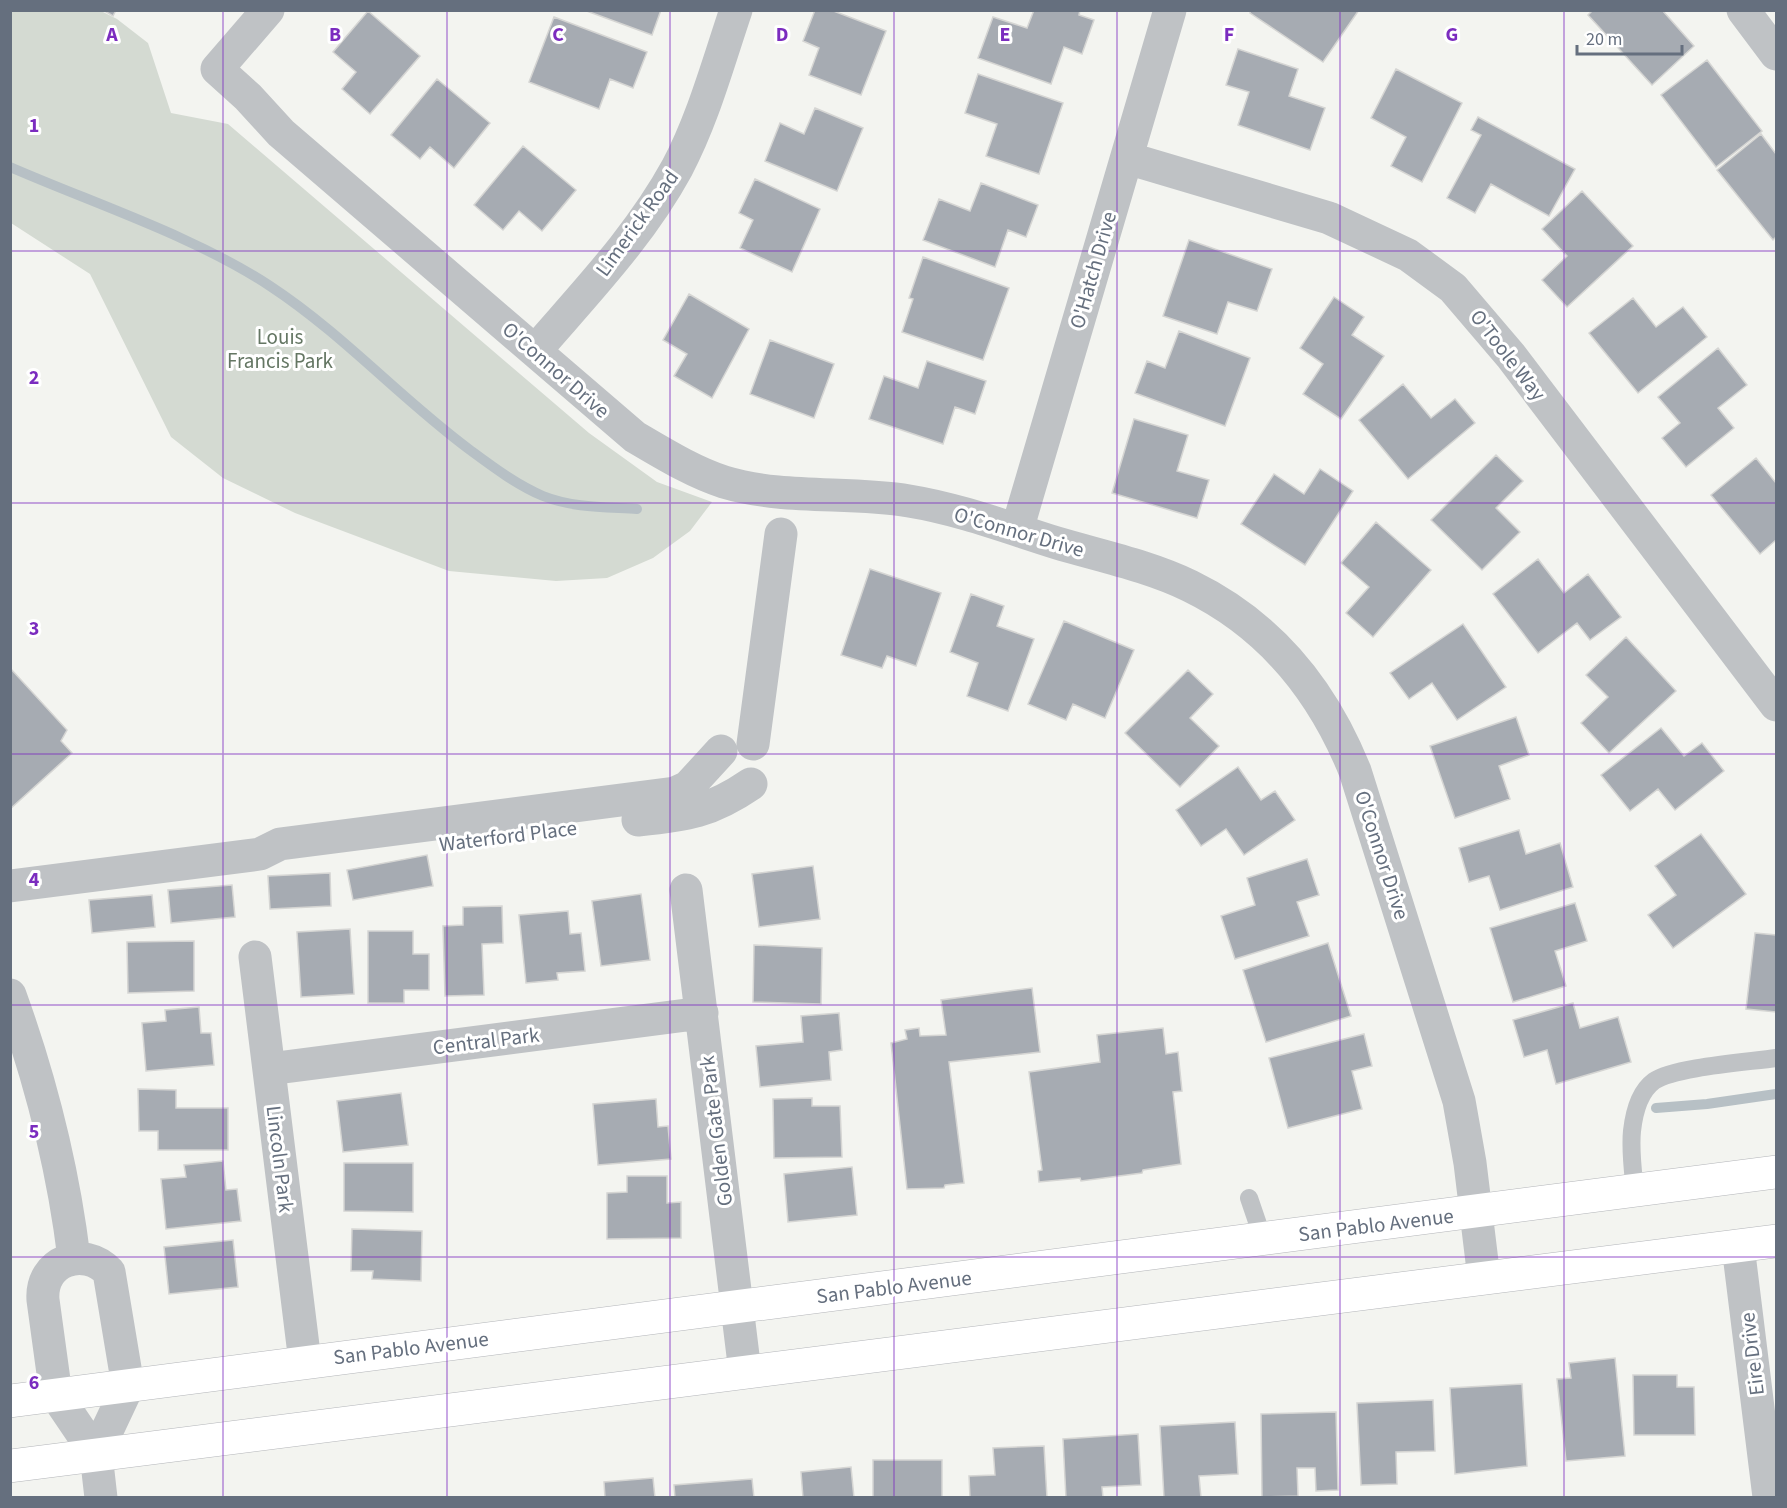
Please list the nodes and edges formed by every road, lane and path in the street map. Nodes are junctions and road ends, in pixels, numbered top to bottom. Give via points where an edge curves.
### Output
1 (268, 10) edge
2 (736, 10) edge
3 (1170, 10) edge
4 (1743, 10) edge
5 (1776, 54) edge
6 (1127, 158) junction
7 (535, 351) junction
8 (1017, 530) junction
9 (781, 534) dead end
10 (1776, 705) edge
11 (753, 744) junction
12 (721, 751) junction
13 (751, 784) junction
14 (261, 854) junction
15 (10, 886) edge
16 (686, 890) dead end
17 (255, 957) dead end
18 (10, 995) edge
19 (702, 1013) junction
20 (1776, 1058) edge
21 (269, 1069) junction
22 (1776, 1172) edge
23 (1635, 1191) junction
24 (1249, 1198) dead end
25 (1477, 1211) junction
26 (1263, 1239) junction
27 (1776, 1241) edge
28 (1738, 1246) junction
29 (74, 1258) junction
30 (1484, 1278) junction
31 (737, 1307) junction
32 (305, 1362) junction
33 (745, 1372) junction
34 (128, 1386) junction
35 (56, 1395) junction
36 (10, 1401) edge
37 (96, 1454) junction
38 (10, 1466) edge
39 (1776, 1496) edge
40 (101, 1497) edge
41 (1769, 1497) edge

1 - 7 street, O'Connor Drive via 217,69 281,133
2 - 7 street, Limerick Road via 694,132 662,193 608,266
3 - 6 street, O'Hatch Drive
4 - 5 street
6 - 8 street, O'Hatch Drive
6 - 10 street, O'Toole Way via 1329,218 1408,255 1453,288 1505,348
7 - 8 street, O'Connor Drive via 635,437 726,482 788,492 911,501
8 - 25 street, O'Connor Drive via 1121,561 1209,596 1271,641 1323,703 1355,771 1454,1082
9 - 11 street
11 - 12 street via 735,741
11 - 13 street via 762,757 763,767
12 - 13 street via 717,763 723,779 739,787
12 - 14 street, Waterford Place via 688,787 675,793 280,844
13 - 14 street, Waterford Place via 730,798 690,814 282,864
14 - 15 street, Waterford Place
16 - 19 street, Golden Gate Park
17 - 21 street, Lincoln Park
18 - 29 street via 56,1143
19 - 21 street, Central Park
19 - 31 street, Golden Gate Park
20 - 23 lane via 1673,1073 1654,1081 1641,1097 1634,1120 1631,1145
21 - 32 street, Lincoln Park
22 - 23 main road, San Pablo Avenue
23 - 25 main road, San Pablo Avenue
24 - 26 lane
25 - 26 main road, San Pablo Avenue
25 - 30 street, O'Connor Drive
26 - 31 main road, San Pablo Avenue
27 - 28 main road
28 - 30 main road
28 - 41 street, Eire Drive
29 - 34 street via 97,1262 109,1272
29 - 35 street via 53,1269 42,1292
30 - 33 main road
31 - 32 main road, San Pablo Avenue
31 - 33 street, Golden Gate Park
32 - 34 main road, San Pablo Avenue
33 - 37 main road
34 - 35 main road, San Pablo Avenue
34 - 37 street
35 - 36 main road, San Pablo Avenue
35 - 37 street
37 - 38 main road
37 - 40 street
39 - 41 street

